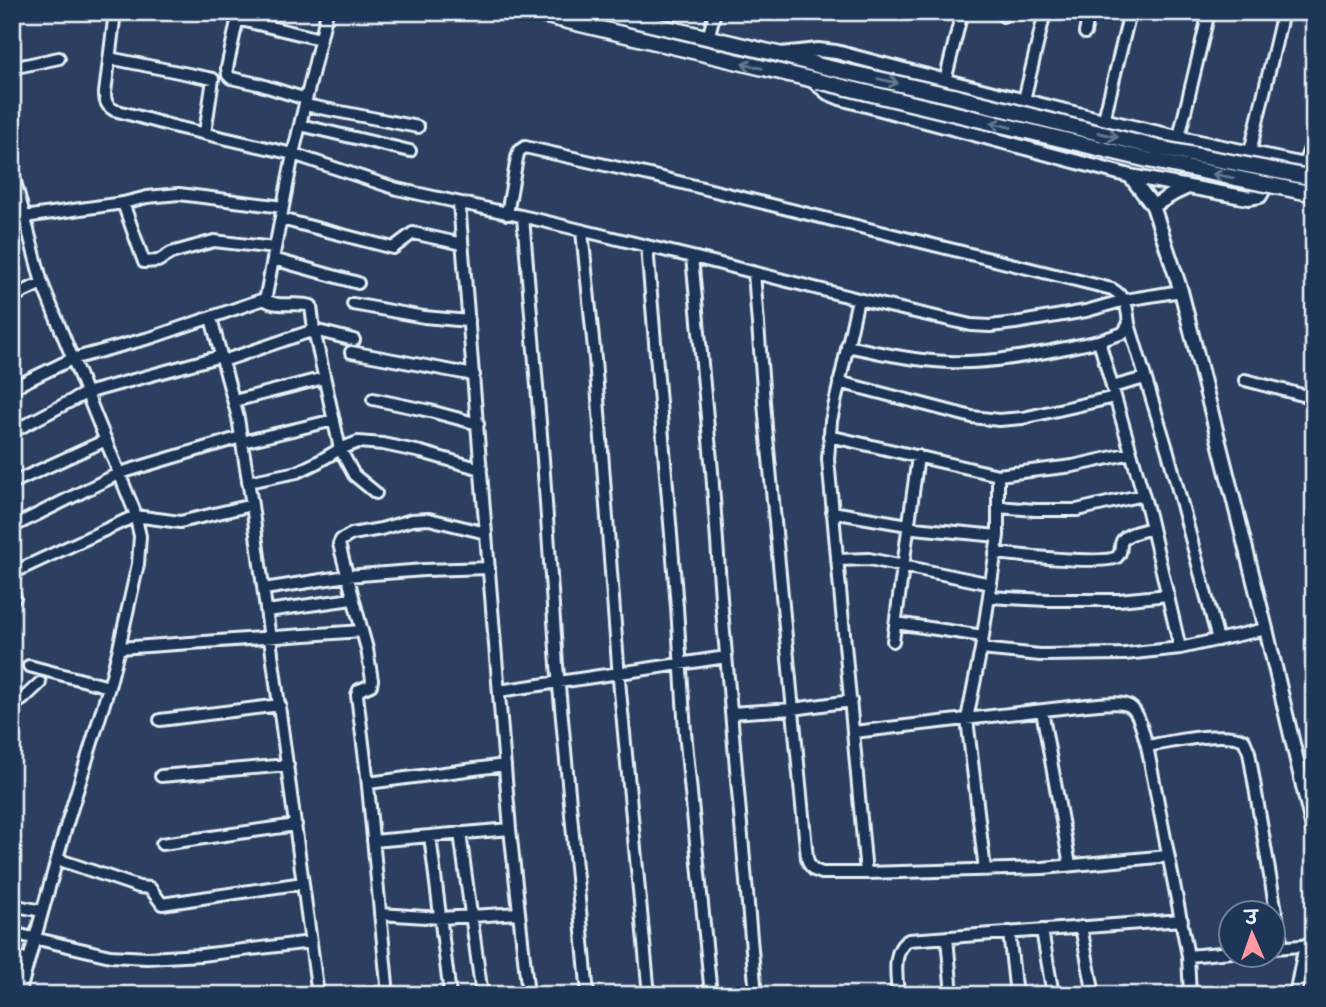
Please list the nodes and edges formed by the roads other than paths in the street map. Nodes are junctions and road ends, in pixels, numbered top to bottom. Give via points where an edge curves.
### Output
1 (116, 12) edge
2 (327, 12) edge
3 (530, 12) edge
4 (600, 12) edge
5 (715, 12) edge
6 (962, 12) edge
7 (1045, 12) edge
8 (1089, 12) edge
9 (1129, 12) edge
10 (1209, 12) edge
11 (1283, 12) edge
12 (238, 16) edge
13 (588, 19) edge
14 (1085, 33) dead end
15 (708, 37) junction
16 (320, 39) junction
17 (778, 54) junction
18 (59, 58) dead end
19 (109, 58) junction
20 (12, 68) edge
21 (815, 81) junction
22 (945, 81) junction
23 (1024, 100) junction
24 (305, 102) junction
25 (1104, 120) junction
26 (300, 125) junction
27 (418, 127) dead end
28 (205, 133) junction
29 (1179, 137) junction
30 (1314, 138) edge
31 (410, 151) dead end
32 (1250, 152) junction
33 (293, 155) junction
34 (1266, 156) junction
35 (1309, 165) edge
36 (12, 170) edge
37 (1130, 176) junction
38 (1314, 178) edge
39 (1188, 187) junction
40 (1314, 194) edge
41 (123, 203) junction
42 (459, 203) junction
43 (1153, 206) junction
44 (282, 213) junction
45 (507, 214) junction
46 (523, 217) junction
47 (24, 218) junction
48 (582, 231) junction
49 (462, 244) junction
50 (647, 246) junction
51 (274, 254) junction
52 (692, 257) junction
53 (754, 273) junction
54 (41, 283) junction
55 (358, 283) dead end
56 (1181, 291) junction
57 (12, 298) edge
58 (264, 299) junction
59 (858, 299) junction
60 (1125, 300) junction
61 (353, 304) dead end
62 (211, 318) junction
63 (469, 321) junction
64 (1129, 324) junction
65 (314, 330) junction
66 (354, 340) dead end
67 (1099, 341) junction
68 (847, 346) junction
69 (351, 352) dead end
70 (222, 358) junction
71 (72, 359) junction
72 (474, 375) junction
73 (324, 378) junction
74 (1145, 378) junction
75 (1245, 380) dead end
76 (839, 382) junction
77 (12, 388) edge
78 (1114, 392) junction
79 (86, 393) junction
80 (1314, 398) edge
81 (373, 399) dead end
82 (233, 401) junction
83 (334, 420) junction
84 (478, 425) junction
85 (12, 432) edge
86 (829, 436) junction
87 (106, 440) junction
88 (241, 440) junction
89 (340, 449) junction
90 (1131, 453) junction
91 (918, 456) junction
92 (481, 469) junction
93 (120, 473) junction
94 (998, 475) junction
95 (248, 482) junction
96 (12, 483) edge
97 (376, 493) dead end
98 (1143, 495) junction
99 (252, 505) junction
100 (998, 507) junction
101 (832, 512) junction
102 (135, 516) junction
103 (908, 525) junction
104 (12, 527) edge
105 (1152, 528) junction
106 (486, 533) junction
107 (998, 536) junction
108 (995, 553) junction
109 (837, 560) junction
110 (902, 565) junction
111 (489, 568) junction
112 (12, 573) edge
113 (347, 576) junction
114 (991, 584) junction
115 (264, 589) junction
116 (1168, 595) junction
117 (989, 597) junction
118 (352, 599) junction
119 (267, 611) junction
120 (896, 623) junction
121 (1266, 629) junction
122 (362, 631) junction
123 (983, 636) junction
124 (271, 638) junction
125 (892, 640) dead end
126 (1218, 640) junction
127 (119, 648) junction
128 (1180, 648) junction
129 (981, 649) junction
130 (726, 657) junction
131 (681, 664) junction
132 (29, 666) dead end
133 (619, 674) junction
134 (559, 681) junction
135 (40, 683) dead end
136 (109, 687) junction
137 (499, 691) junction
138 (851, 701) junction
139 (280, 705) junction
140 (12, 706) edge
141 (793, 709) junction
142 (1042, 710) junction
143 (731, 713) junction
144 (967, 719) junction
145 (160, 720) dead end
146 (854, 732) junction
147 (1147, 746) junction
148 (288, 765) junction
149 (505, 765) junction
150 (162, 776) dead end
151 (368, 783) junction
152 (296, 825) junction
153 (510, 828) junction
154 (460, 833) junction
155 (1314, 833) edge
156 (430, 836) junction
157 (373, 841) junction
158 (162, 844) dead end
159 (1168, 856) junction
160 (57, 859) junction
161 (1070, 865) junction
162 (985, 870) junction
163 (866, 873) junction
164 (303, 883) junction
165 (1271, 898) edge
166 (12, 905) edge
167 (42, 911) junction
168 (519, 913) junction
169 (380, 914) junction
170 (472, 915) junction
171 (441, 918) junction
172 (1182, 920) junction
173 (1081, 927) junction
174 (1042, 930) junction
175 (1009, 932) junction
176 (12, 933) edge
177 (947, 937) junction
178 (34, 938) junction
179 (311, 942) junction
180 (1310, 945) edge
181 (1288, 946) edge
182 (1218, 953) edge
183 (1188, 956) junction
184 (12, 957) edge
185 (28, 960) junction
186 (388, 994) edge
187 (19, 995) edge
188 (318, 995) edge
189 (368, 995) edge
190 (450, 995) edge
191 (482, 995) edge
192 (528, 995) edge
193 (589, 995) edge
194 (649, 995) edge
195 (711, 995) edge
196 (756, 995) edge
197 (898, 995) edge
198 (952, 995) edge
199 (1016, 995) edge
200 (1053, 995) edge
201 (1094, 995) edge
202 (1190, 995) edge
203 (1295, 995) edge

1 - 19 street
2 - 16 street
3 - 13 main road
4 - 15 main road
5 - 15 street
6 - 22 street
7 - 23 street
8 - 14 street
9 - 25 street
10 - 29 street
11 - 32 street
12 - 16 street
12 - 24 street via 228,75
21 -> 13 main road
15 - 17 main road
16 - 24 street
17 - 22 street via 836,52
17 -> 38 main road, bridge via 1158,148
18 - 20 street
19 - 28 street via 105,93 109,107
19 - 28 street via 213,79
21 - 37 street via 840,98
40 -> 21 main road, bridge via 1148,160
22 - 23 street
23 - 25 street
24 - 26 street
24 - 27 street
25 - 29 street
26 - 31 street
26 - 33 street
28 - 33 street
29 - 32 street
30 - 35 street
32 - 34 street
33 - 42 street via 397,189
33 - 44 street
34 - 35 street
34 - 39 street via 1273,162 1260,196
36 - 47 street
37 - 39 street
37 - 43 street
39 - 43 street
41 - 44 street via 179,194
41 - 47 street
41 - 51 street via 144,262 214,241
42 - 45 street
42 - 49 street
43 - 56 street
44 - 49 street via 393,248 413,233
44 - 51 street
45 - 46 street
45 - 60 street via 519,150 525,147 1112,289
46 - 48 street
46 - 134 street
47 - 54 street
48 - 50 street
48 - 133 street
49 - 63 street
50 - 52 street
50 - 131 street
51 - 55 street
51 - 58 street
52 - 53 street
52 - 130 street
53 - 59 street
53 - 141 street
54 - 57 street
54 - 71 street
56 - 60 street
56 - 121 street
58 - 62 street
58 - 65 street via 276,305 309,304
59 - 60 street via 989,326
59 - 68 street
60 - 64 street
61 - 63 street
62 - 70 street
62 - 71 street
63 - 72 street
64 - 67 street via 1123,333
64 - 74 street
65 - 66 street
65 - 70 street
65 - 73 street
67 - 68 street via 950,362
67 - 78 street
68 - 76 street
69 - 72 street
70 - 79 street
70 - 82 street
71 - 77 street
71 - 79 street
72 - 84 street
73 - 82 street
73 - 83 street
74 - 78 street
74 - 126 street
75 - 80 street
76 - 78 street via 999,420 1023,418
76 - 86 street
78 - 90 street
79 - 85 street
79 - 87 street
81 - 84 street
82 - 88 street
83 - 88 street
83 - 89 street
84 - 92 street
86 - 91 street
86 - 101 street
87 - 93 street
87 - 96 street
88 - 93 street
88 - 95 street
89 - 92 street via 358,442 383,444
89 - 95 street via 297,472
89 - 97 street via 354,475
90 - 94 street
90 - 98 street
91 - 94 street
91 - 103 street
92 - 106 street
93 - 102 street
93 - 104 street
94 - 100 street
95 - 99 street
98 - 100 street via 1077,510
98 - 105 street
99 - 102 street via 180,522
99 - 115 street
100 - 107 street
101 - 103 street
101 - 109 street
102 - 112 street
102 - 127 street via 140,536 138,564
103 - 107 street
103 - 110 street
105 - 108 street via 1122,540 1118,556 1110,559
105 - 116 street
106 - 111 street
106 - 113 street via 429,519 352,534 339,544
107 - 108 street
108 - 114 street
109 - 110 street
109 - 138 street
110 - 114 street
110 - 120 street
111 - 113 street
111 - 137 street
113 - 115 street
113 - 118 street
114 - 117 street
115 - 119 street
116 - 117 street via 1119,600
116 - 128 street
117 - 123 street
118 - 119 street
118 - 122 street
119 - 124 street
120 - 123 street
120 - 125 street
121 - 126 street
121 - 155 street
122 - 124 street
122 - 151 street via 372,680 357,695
123 - 129 street
124 - 127 street
124 - 139 street
126 - 128 street
127 - 136 street
128 - 129 street via 1040,655
129 - 144 street
130 - 131 street
130 - 143 street
131 - 133 street
131 - 195 street
132 - 136 street
133 - 134 street
133 - 194 street
134 - 137 street
134 - 193 street
135 - 140 street
136 - 160 street
137 - 149 street
138 - 141 street
138 - 146 street
139 - 145 street
139 - 148 street
141 - 143 street
141 - 163 street via 809,864 822,873
142 - 144 street
142 - 147 street via 1126,704 1138,715
142 - 161 street
143 - 196 street
144 - 146 street
144 - 162 street
146 - 163 street
147 - 159 street
147 - 165 street via 1209,737 1244,740
148 - 150 street
148 - 152 street
149 - 151 street
149 - 153 street
151 - 157 street
152 - 158 street
152 - 164 street
153 - 154 street
153 - 168 street
154 - 156 street
154 - 170 street
156 - 157 street
156 - 171 street
157 - 169 street
159 - 161 street
159 - 172 street
160 - 164 street via 150,888 162,904
160 - 167 street
161 - 162 street
162 - 163 street
164 - 179 street
166 - 167 street
167 - 178 street
168 - 170 street
168 - 192 street
169 - 171 street
169 - 186 street
170 - 171 street
170 - 191 street
171 - 190 street
172 - 173 street
172 - 183 street
173 - 174 street
173 - 201 street
174 - 175 street
174 - 200 street
175 - 177 street
175 - 199 street
176 - 178 street
177 - 197 street via 902,943 897,957
177 - 198 street
178 - 179 street via 110,956 147,958
178 - 185 street
179 - 188 street
180 - 181 street
180 - 203 street
182 - 183 street
183 - 202 street
184 - 185 street
185 - 187 street
186 - 189 street

